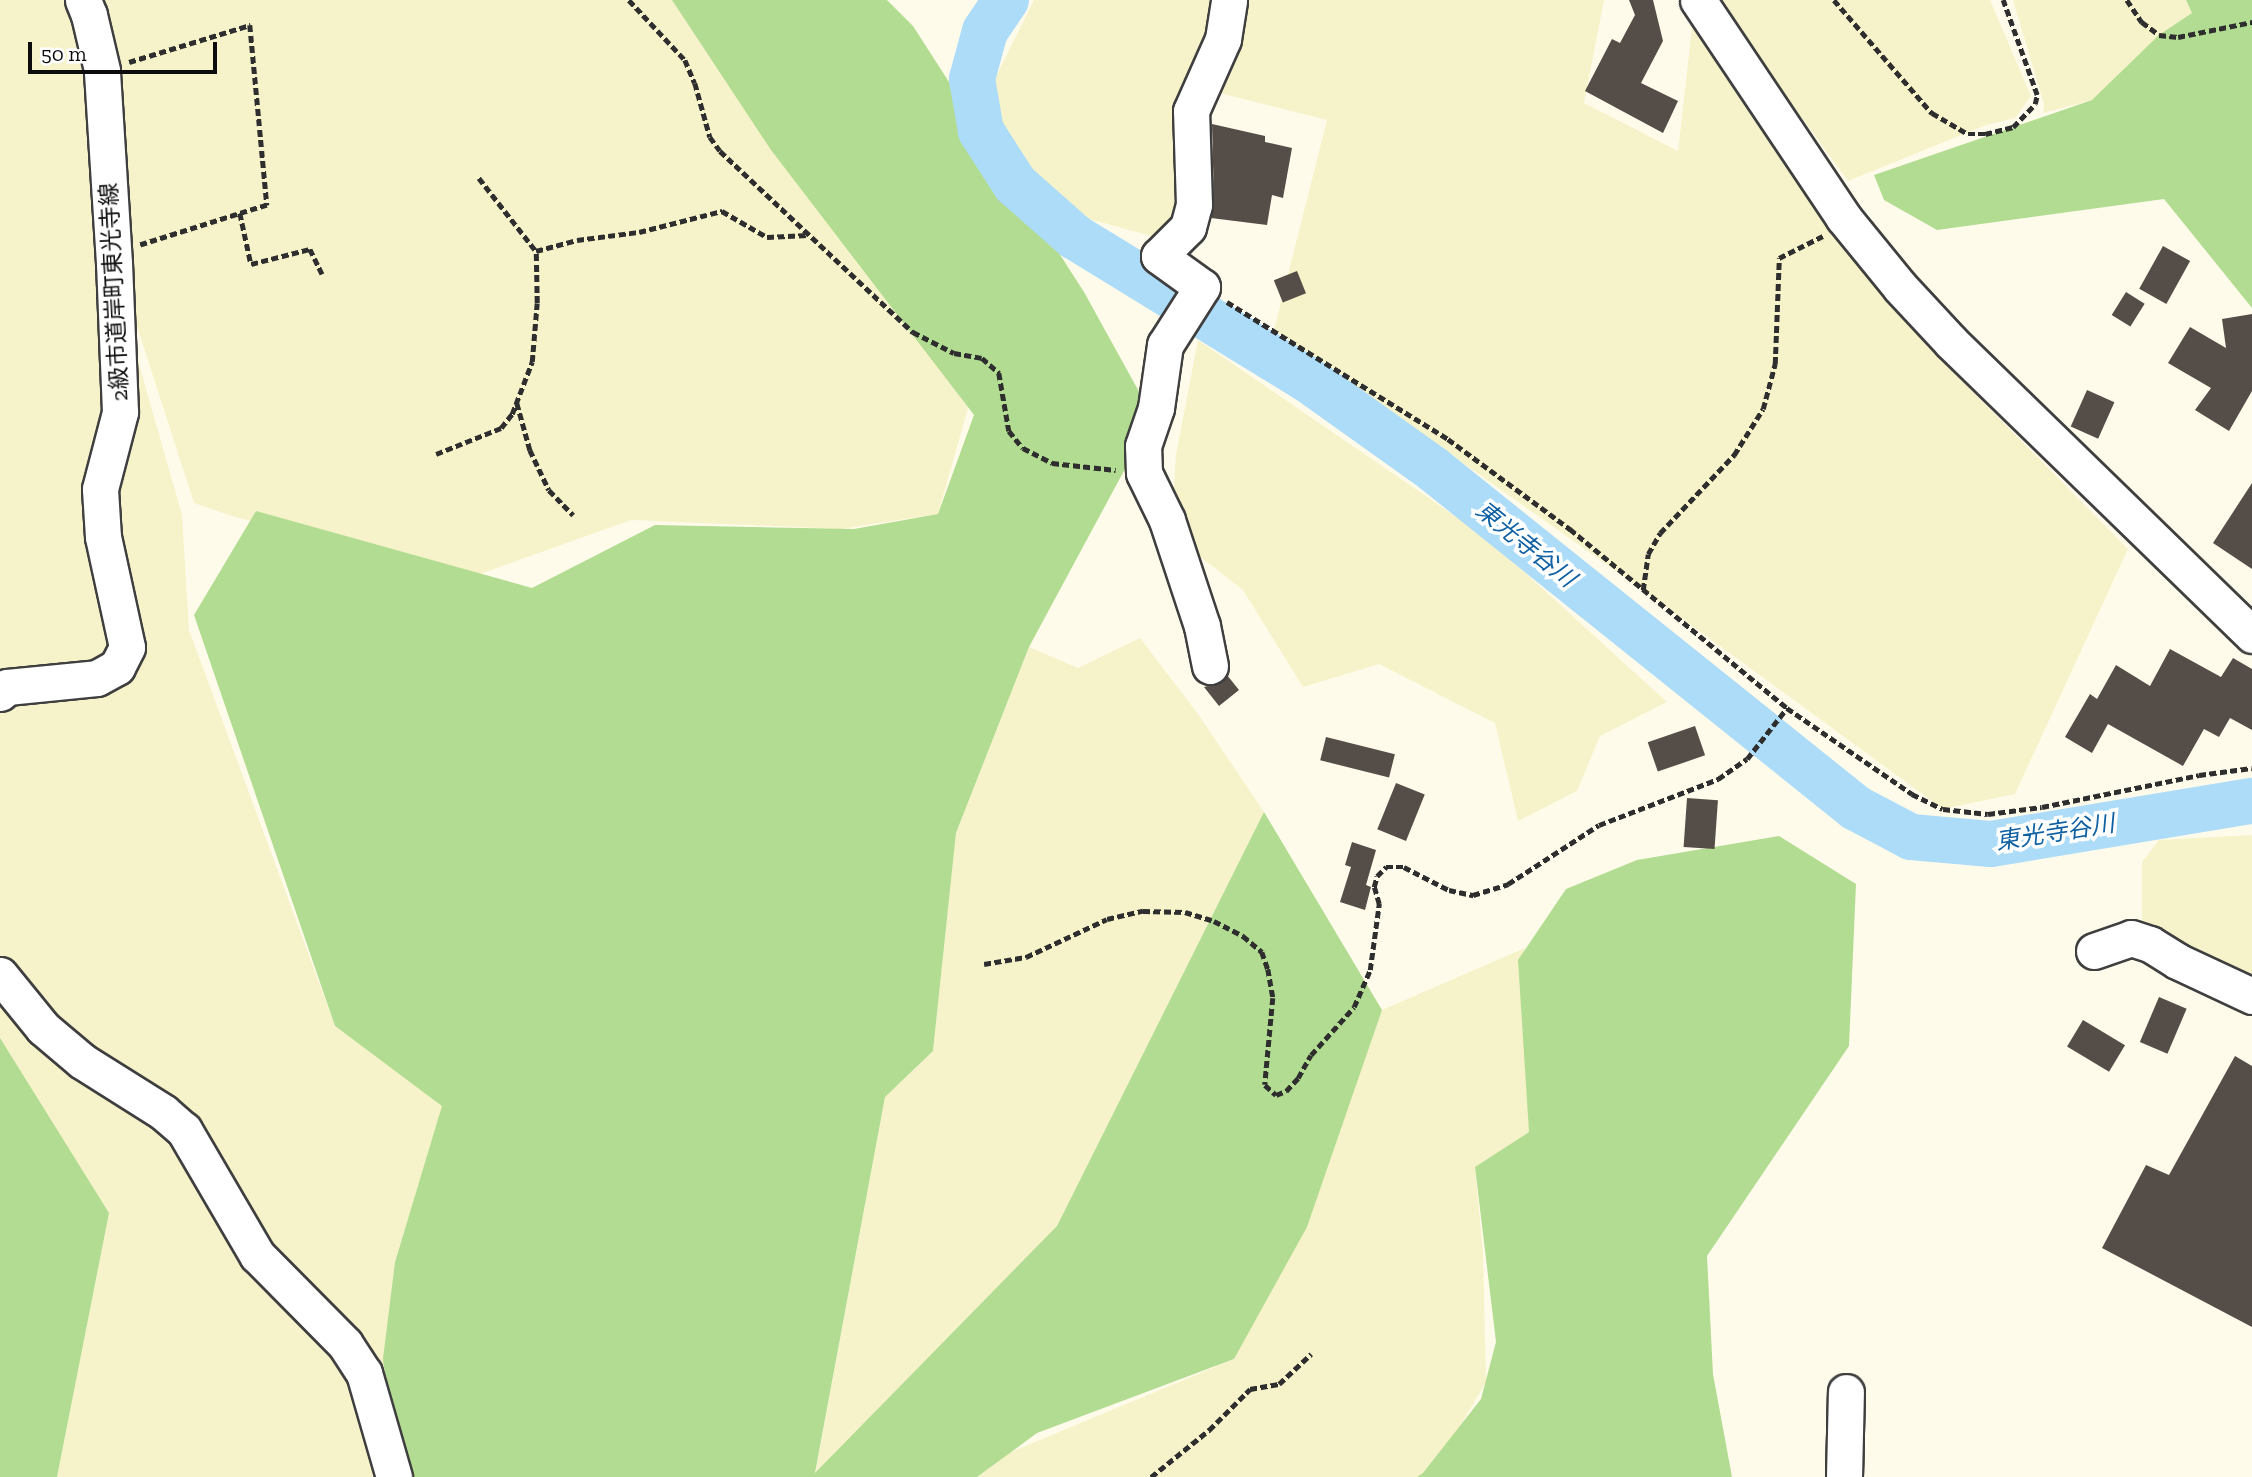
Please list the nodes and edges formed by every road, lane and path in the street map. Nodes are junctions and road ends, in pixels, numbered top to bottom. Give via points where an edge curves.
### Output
1 (83, 0) edge
2 (629, 0) edge
3 (1229, 0) edge
4 (1698, 0) edge
5 (1833, 0) edge
6 (2003, 0) edge
7 (2127, 0) edge
8 (2252, 22) edge
9 (102, 70) junction
10 (479, 178) dead end
11 (240, 213) junction
12 (1849, 224) junction
13 (809, 235) junction
14 (536, 251) junction
15 (114, 253) junction
16 (322, 274) dead end
17 (1202, 287) junction
18 (517, 402) junction
19 (436, 454) dead end
20 (1144, 473) junction
21 (573, 515) dead end
22 (1643, 590) junction
23 (2252, 635) edge
24 (1210, 666) dead end
25 (0, 693) edge
26 (1787, 708) junction
27 (2252, 768) edge
28 (2094, 951) dead end
29 (984, 964) dead end
30 (0, 975) edge
31 (2252, 996) edge
32 (1311, 1354) dead end
33 (1846, 1392) dead end
34 (394, 1477) edge
35 (1152, 1477) edge
36 (1844, 1477) edge

1 - 9 street, 2級市道岸町東光寺線
2 - 13 path via 685,60 710,137 720,151
3 - 17 street via 1223,39 1191,111 1194,205 1188,227 1159,256
4 - 12 street
5 - 6 path via 1932,113 1968,134 2013,127 2035,104 2037,95
7 - 8 path via 2159,35 2178,37
9 - 11 path via 250,26 267,205
9 - 15 street, 2級市道岸町東光寺線
10 - 14 path
11 - 15 path
11 - 16 path via 251,264 310,249
12 - 22 path via 1779,258 1775,364 1763,409 1734,454 1660,533 1648,554
12 - 23 street via 1952,343
13 - 14 path via 767,237 722,211
13 - 20 path via 914,332 954,354 982,358 999,373 1009,431 1023,447 1052,463
14 - 18 path via 532,362
15 - 25 street, 2級市道岸町東光寺線 via 120,412 100,489 103,537 127,647 117,667 97,678 7,687
17 - 20 street via 1165,345 1156,408 1143,446
17 - 22 path via 1448,439 1570,529
18 - 19 path via 501,428
18 - 21 path via 530,450 549,490
20 - 24 street via 1169,527 1202,626
22 - 26 path
26 - 27 path via 1912,794 1943,808 1988,814
26 - 29 path via 1747,759 1718,779 1599,825 1508,884 1473,895 1449,890 1404,867 1386,867 1374,887 1379,904 1370,970 1354,1007 1311,1055 1298,1078 1276,1095 1265,1085 1273,998 1262,952 1214,921 1185,912 1143,911 1107,919 1026,957
28 - 31 street via 2131,938
30 - 34 street via 43,1028 82,1061 184,1130 257,1255 345,1344 364,1373
32 - 35 path via 1279,1384 1250,1389
33 - 36 street

